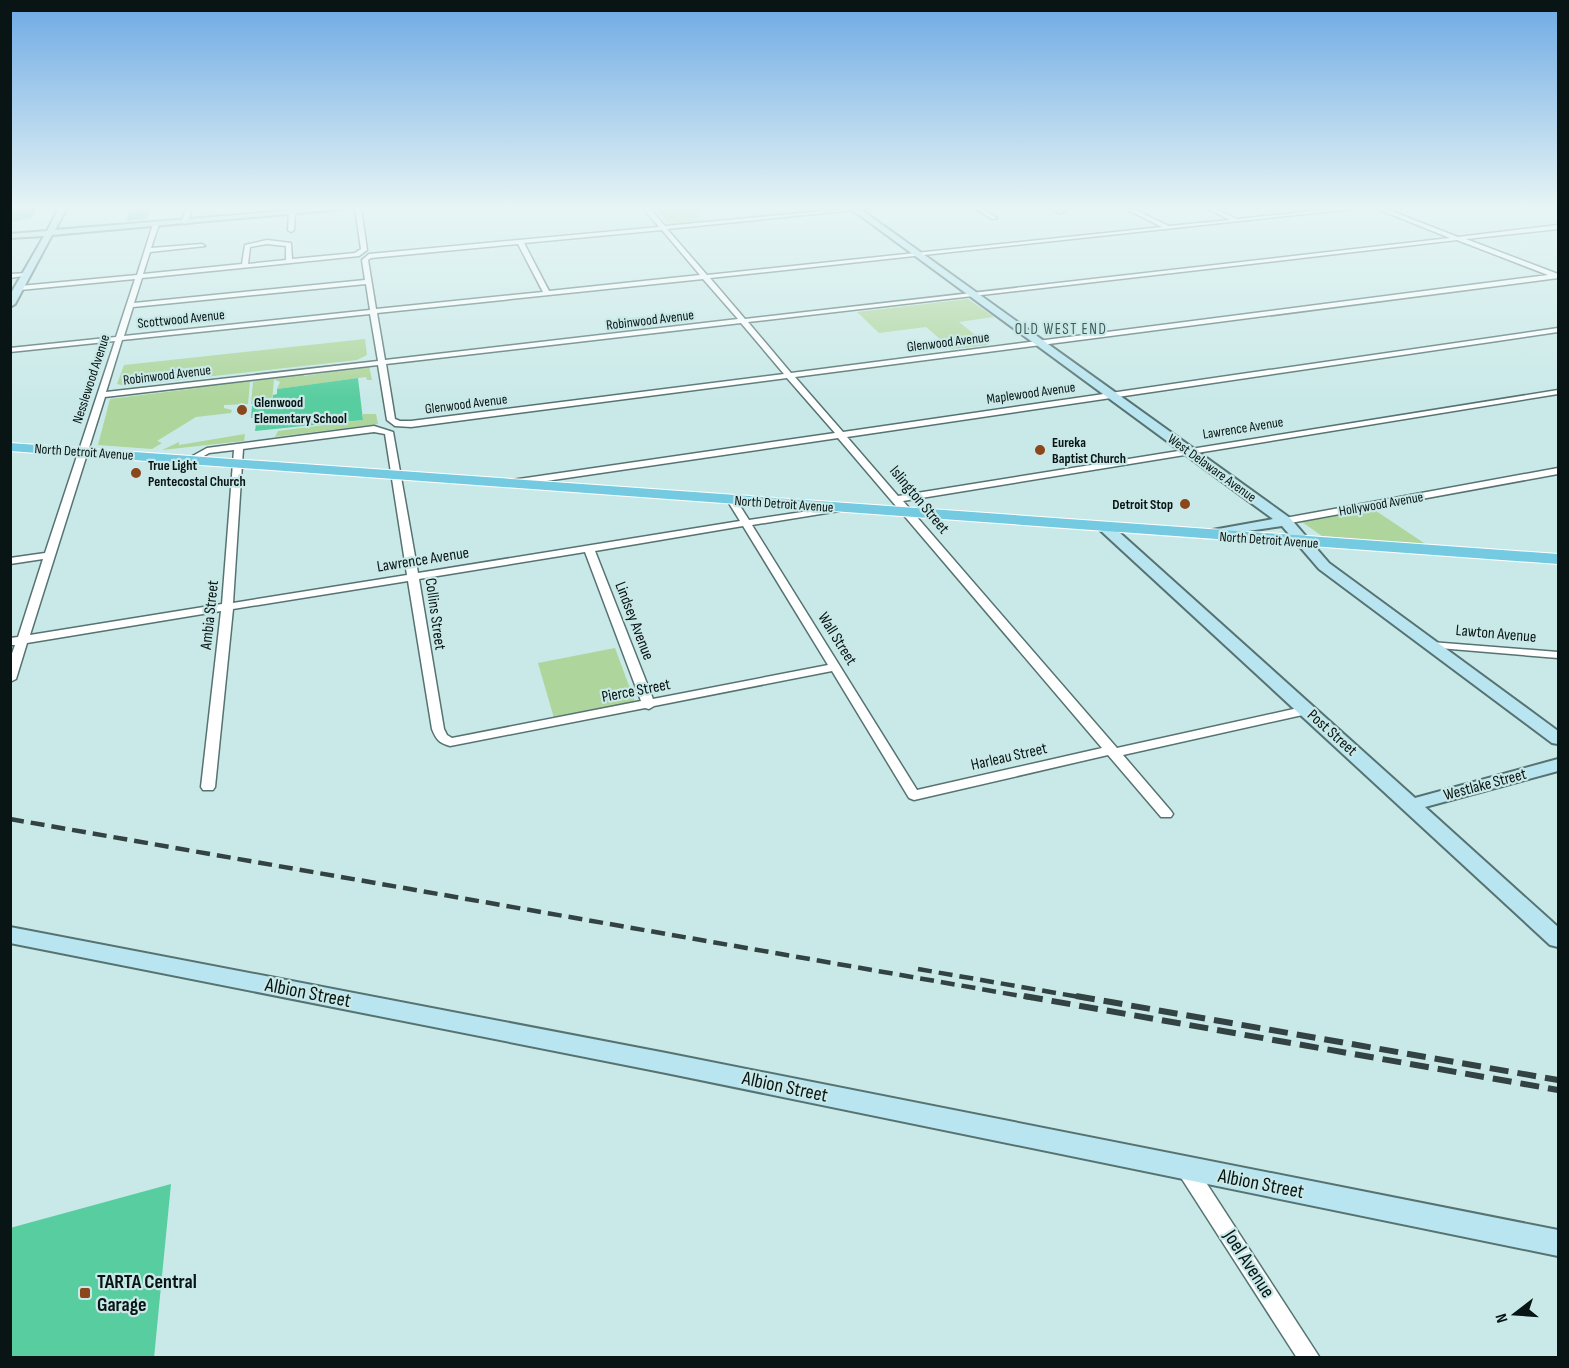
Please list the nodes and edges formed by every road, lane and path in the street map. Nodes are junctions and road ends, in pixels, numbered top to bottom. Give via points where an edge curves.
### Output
1 (141, 272) edge
2 (184, 272) edge
3 (366, 272) edge
4 (536, 272) edge
5 (701, 272) edge
6 (753, 272) edge
7 (943, 272) edge
8 (1169, 272) edge
9 (27, 274) joint
10 (10, 276) edge
11 (140, 276) junction
12 (1558, 276) edge
13 (705, 277) junction
14 (368, 282) junction
15 (20, 288) junction
16 (547, 293) junction
17 (974, 294) junction
18 (10, 304) edge
19 (130, 304) junction
20 (373, 311) junction
21 (743, 321) junction
22 (1558, 330) edge
23 (120, 338) junction
24 (1041, 344) junction
25 (10, 350) edge
26 (381, 363) junction
27 (790, 376) junction
28 (1558, 392) edge
29 (101, 395) junction
30 (1112, 395) junction
31 (841, 434) junction
32 (10, 447) edge
33 (239, 447) junction
34 (84, 452) junction
35 (1190, 452) junction
36 (192, 460) junction
37 (238, 464) junction
38 (1558, 471) edge
39 (398, 475) junction
40 (507, 483) junction
41 (896, 499) junction
42 (732, 500) junction
43 (840, 508) junction
44 (908, 513) junction
45 (1285, 521) junction
46 (747, 523) junction
47 (1105, 526) junction
48 (1203, 536) junction
49 (1304, 542) junction
50 (589, 549) junction
51 (50, 555) junction
52 (1558, 559) edge
53 (10, 561) edge
54 (415, 577) junction
55 (228, 607) junction
56 (23, 640) junction
57 (10, 642) edge
58 (1431, 645) junction
59 (1558, 655) edge
60 (836, 667) junction
61 (10, 679) edge
62 (649, 705) junction
63 (1307, 710) junction
64 (442, 738) joint
65 (1558, 739) edge
66 (1113, 752) junction
67 (1558, 765) edge
68 (207, 787) dead end
69 (914, 795) joint
70 (1412, 805) junction
71 (1166, 814) dead end
72 (10, 935) edge
73 (1558, 939) edge
74 (1187, 1170) junction
75 (1558, 1243) edge
76 (1310, 1358) edge

1 - 11 street, Nesslewood Avenue
2 - 11 street
3 - 14 street
4 - 16 street
5 - 13 street, Islington Street
6 - 13 street, Scottwood Avenue
7 - 17 street, West Delaware Avenue
8 - 17 street, Robinwood Avenue
9 - 10 street
9 - 15 street
11 - 15 street
11 - 19 street, Nesslewood Avenue
12 - 24 street, Glenwood Avenue
13 - 16 street, Scottwood Avenue
13 - 21 street, Islington Street
14 - 19 street
14 - 20 street
15 - 18 street
16 - 20 street, Scottwood Avenue
17 - 21 street, Robinwood Avenue
17 - 24 street, West Delaware Avenue
19 - 23 street, Nesslewood Avenue
20 - 23 street, Scottwood Avenue
20 - 26 street
21 - 26 street, Robinwood Avenue
21 - 27 street, Islington Street
22 - 30 street, Maplewood Avenue
23 - 25 street, Scottwood Avenue
23 - 29 street, Nesslewood Avenue
24 - 27 street, Glenwood Avenue
24 - 30 street, West Delaware Avenue
26 - 27 street, Glenwood Avenue via 391,420 398,424
26 - 29 street, Robinwood Avenue
27 - 31 street, Islington Street
28 - 35 street, Lawrence Avenue
29 - 34 street, Nesslewood Avenue
30 - 31 street, Maplewood Avenue
30 - 35 street, West Delaware Avenue
31 - 40 street, Maplewood Avenue
31 - 41 street, Islington Street
32 - 34 main road, North Detroit Avenue
33 - 36 street via 207,451
33 - 37 street, Ambia Street
33 - 39 street, Collins Street via 380,429 391,435
34 - 36 main road, North Detroit Avenue
34 - 51 street, Nesslewood Avenue
35 - 41 street, Lawrence Avenue
35 - 45 street, West Delaware Avenue
36 - 37 main road, North Detroit Avenue
37 - 39 main road, North Detroit Avenue via 270,463
37 - 55 street, Ambia Street
38 - 45 street, Hollywood Avenue
39 - 40 main road, North Detroit Avenue
39 - 54 street, Collins Street
40 - 42 main road, North Detroit Avenue
41 - 44 street, Islington Street
42 - 43 main road, North Detroit Avenue
42 - 46 street, Wall Street
43 - 44 main road, North Detroit Avenue
43 - 46 street, Lawrence Avenue
44 - 47 main road, North Detroit Avenue
44 - 66 street, Islington Street
45 - 48 street, Hollywood Avenue
45 - 49 street, West Delaware Avenue
46 - 50 street, Lawrence Avenue
46 - 60 street, Wall Street
47 - 48 main road, North Detroit Avenue
47 - 63 street, Post Street
48 - 49 main road, North Detroit Avenue
49 - 52 main road, North Detroit Avenue
49 - 58 street, West Delaware Avenue via 1324,566
50 - 54 street, Lawrence Avenue
50 - 62 street, Lindsey Avenue
51 - 53 street
51 - 56 street, Nesslewood Avenue
54 - 55 street, Lawrence Avenue
54 - 64 street, Collins Street
55 - 56 street, Lawrence Avenue
55 - 68 street, Ambia Street
56 - 57 street, Lawrence Avenue
56 - 61 street, Nesslewood Avenue
58 - 59 street, Lawton Avenue
58 - 65 street, West Delaware Avenue
60 - 62 street, Pierce Street
60 - 69 street, Wall Street
62 - 64 street, Pierce Street via 462,741
63 - 66 street, Harleau Street
63 - 70 street, Post Street
66 - 69 street, Harleau Street
66 - 71 street, Islington Street
67 - 70 street, Westlake Street
70 - 73 street, Post Street
72 - 74 street, Albion Street via 666,1062
74 - 75 street, Albion Street
74 - 76 street, Joel Avenue

